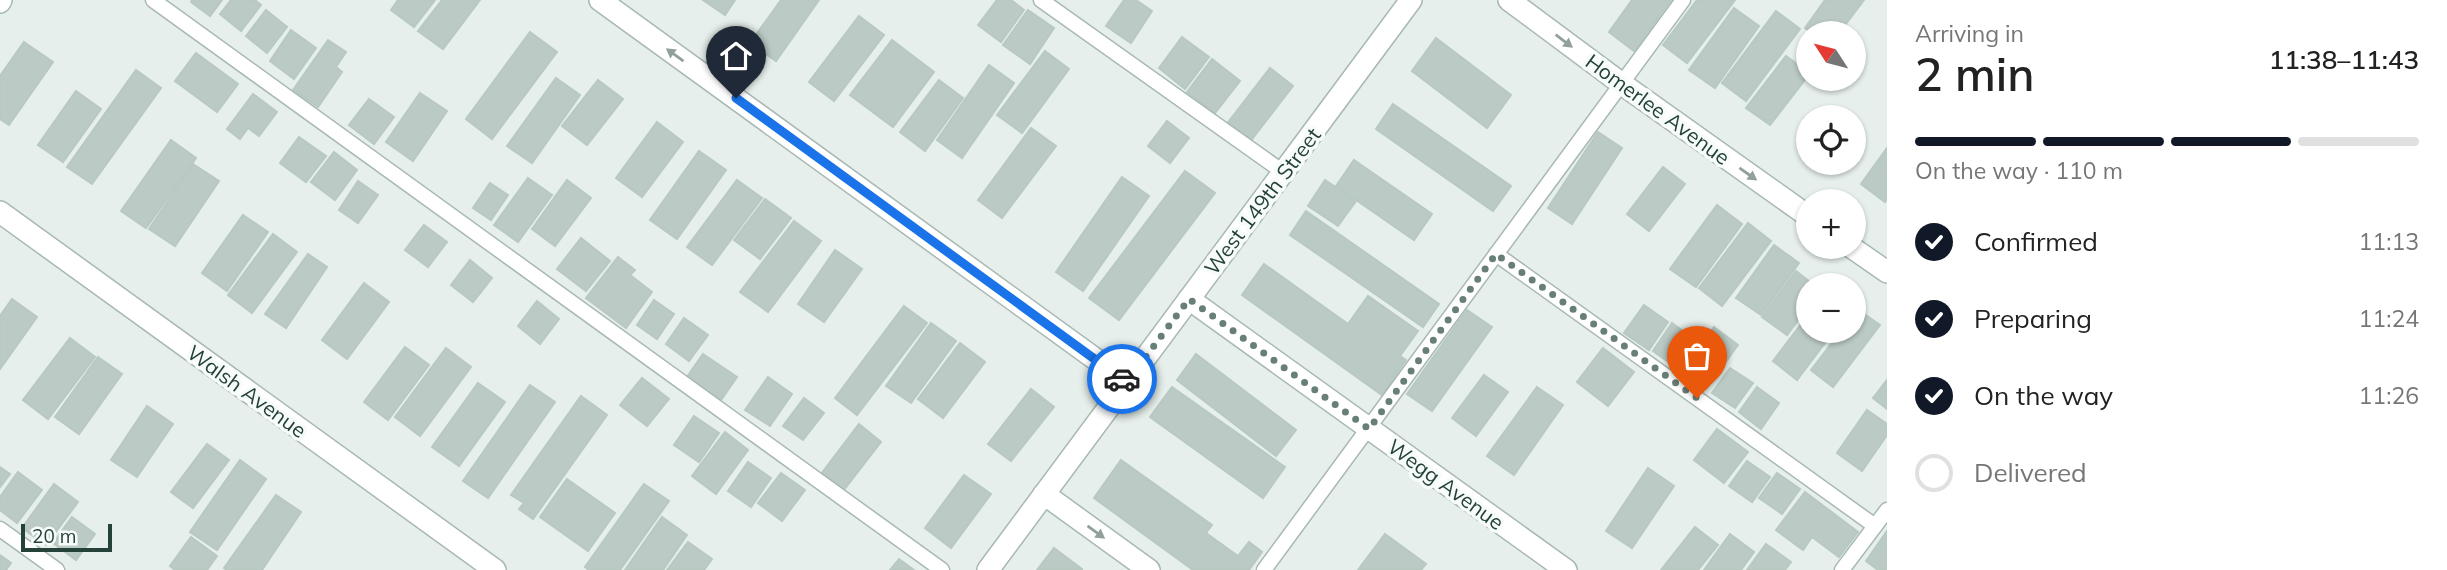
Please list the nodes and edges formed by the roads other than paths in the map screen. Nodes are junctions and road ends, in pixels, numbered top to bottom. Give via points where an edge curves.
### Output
1 (153, 0) edge
2 (600, 0) edge
3 (1041, 0) edge
4 (1411, 0) edge
5 (1509, 0) edge
6 (1683, 0) edge
7 (1622, 84) junction
8 (1283, 172) junction
9 (1796, 207) edge
10 (0, 212) edge
11 (1496, 254) junction
12 (1866, 257) edge
13 (1887, 272) edge
14 (1189, 299) junction
15 (1127, 382) junction
16 (1369, 429) junction
17 (1044, 494) junction
18 (1887, 510) edge
19 (1875, 526) junction
20 (0, 529) edge
21 (57, 570) edge
22 (495, 570) edge
23 (942, 570) edge
24 (988, 570) edge
25 (1149, 570) edge
26 (1264, 570) edge
27 (1566, 570) edge
28 (1842, 570) edge

1 - 23 lane
15 -> 2 street
3 - 8 lane
4 - 8 street, West 149th Street
5 -> 7 street, Homerlee Avenue
6 - 7 lane
7 -> 9 street, Homerlee Avenue
7 - 11 lane
8 - 14 street, West 149th Street
10 - 22 street, Walsh Avenue
11 - 16 lane
11 - 19 lane
12 - 13 street
14 - 15 street, West 149th Street
14 - 16 street, Wegg Avenue
15 - 17 street, West 149th Street
16 - 26 lane
16 - 27 street, Wegg Avenue
17 - 24 street, West 149th Street
17 -> 25 street
18 - 19 lane
19 - 28 lane
20 - 21 lane

